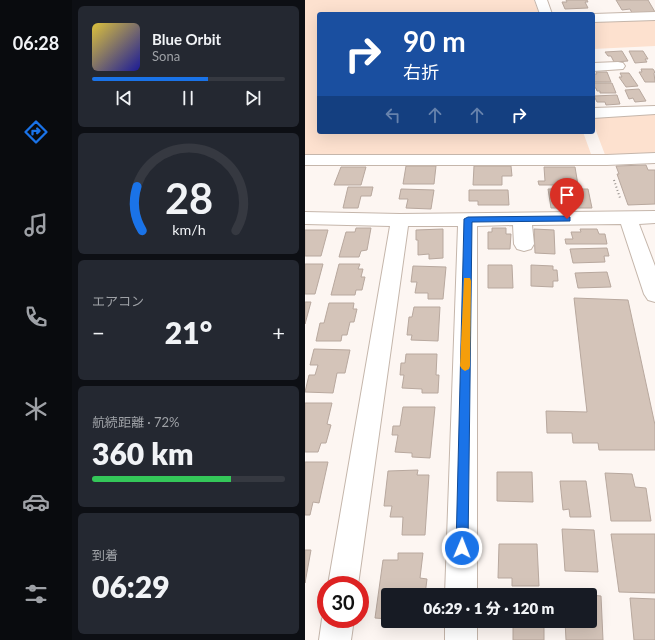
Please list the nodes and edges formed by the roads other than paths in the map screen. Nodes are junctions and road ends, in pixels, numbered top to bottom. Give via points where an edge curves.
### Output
1 (541, 0) edge
2 (545, 12) edge
3 (655, 16) edge
4 (595, 18) edge
5 (618, 66) dead end
6 (595, 67) edge
7 (655, 110) edge
8 (595, 113) edge
9 (655, 158) edge
10 (305, 160) edge
11 (655, 217) edge
12 (305, 218) edge
13 (628, 218) junction
14 (468, 219) junction
15 (522, 219) junction
16 (400, 220) junction
17 (524, 244) dead end
18 (655, 294) edge
19 (344, 576) edge
20 (461, 588) edge
21 (337, 628) edge
22 (461, 628) edge
23 (335, 640) edge
24 (461, 640) edge

1 - 2 street
3 - 4 street
5 - 6 street
7 - 8 street
9 - 10 street
11 - 13 street
12 - 16 street
13 - 15 street
13 - 18 street
14 - 15 street
14 - 16 street
14 - 20 street
15 - 17 street
16 - 19 street
21 - 23 street
22 - 24 street

